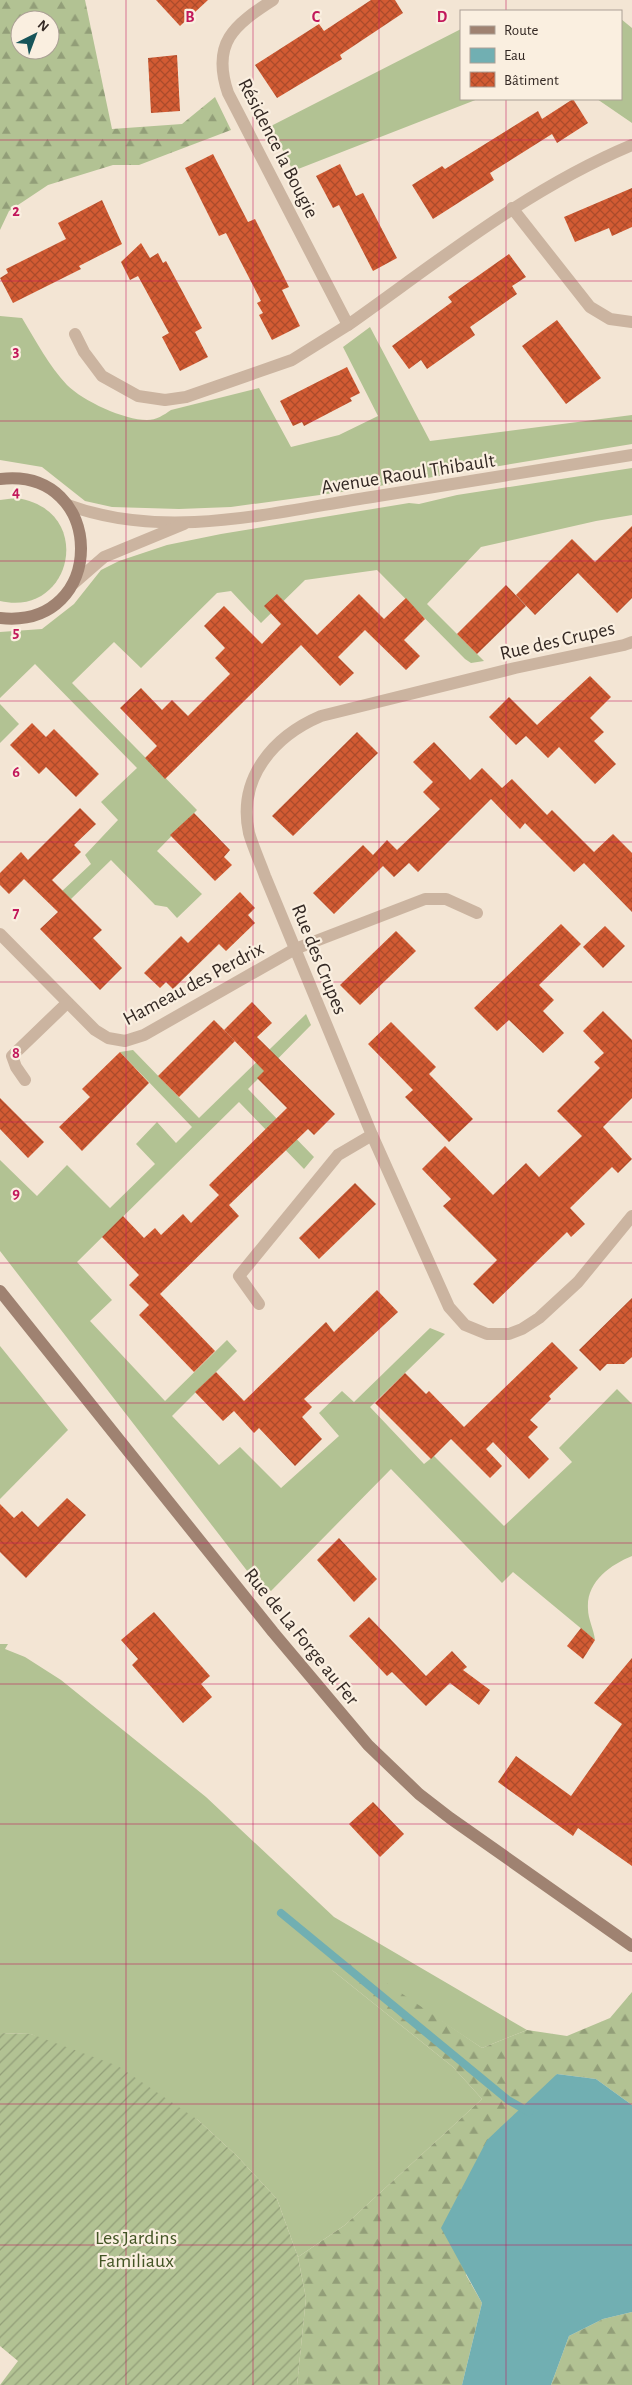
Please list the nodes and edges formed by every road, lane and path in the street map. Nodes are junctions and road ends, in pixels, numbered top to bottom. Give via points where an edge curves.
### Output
1 (273, 0) edge
2 (632, 145) edge
3 (512, 208) junction
4 (632, 322) edge
5 (348, 325) junction
6 (75, 334) dead end
7 (632, 455) edge
8 (0, 479) edge
9 (68, 505) junction
10 (188, 522) junction
11 (73, 584) junction
12 (0, 618) edge
13 (632, 642) edge
14 (477, 913) dead end
15 (0, 934) edge
16 (295, 949) junction
17 (66, 1003) junction
18 (25, 1080) dead end
19 (372, 1135) junction
20 (632, 1216) edge
21 (0, 1291) edge
22 (259, 1304) dead end
23 (632, 1946) edge

1 - 5 street, Résidence la Bougie via 232,30 222,58 224,81
2 - 3 street via 582,166
3 - 4 street via 590,307 610,319
3 - 5 street
5 - 6 street via 292,360 186,397 165,400 138,396 112,384 88,359
7 - 10 street, Avenue Raoul Thibault via 283,512
8 - 9 main road via 20,478 36,483 52,490
9 - 10 street via 86,512 142,521
9 - 11 main road via 75,517 82,544 80,565
10 - 11 street via 104,557
11 - 12 main road via 66,595 46,610 23,619
13 - 16 street, Rue des Crupes via 321,716 300,725 283,738 260,766 251,786 247,812 250,833
14 - 16 street, Hameau des Perdrix via 446,898 425,899
15 - 17 street, Hameau des Perdrix
16 - 17 street, Hameau des Perdrix via 144,1035 125,1041 108,1038 95,1030
16 - 19 street, Rue des Crupes
17 - 18 street via 12,1056
19 - 20 street, Rue des Crupes via 450,1307 465,1325 487,1334 509,1334 539,1318 578,1282
19 - 22 street via 338,1155 239,1276
21 - 23 main road, Rue de La Forge au Fer via 290,1653 368,1745 450,1818

